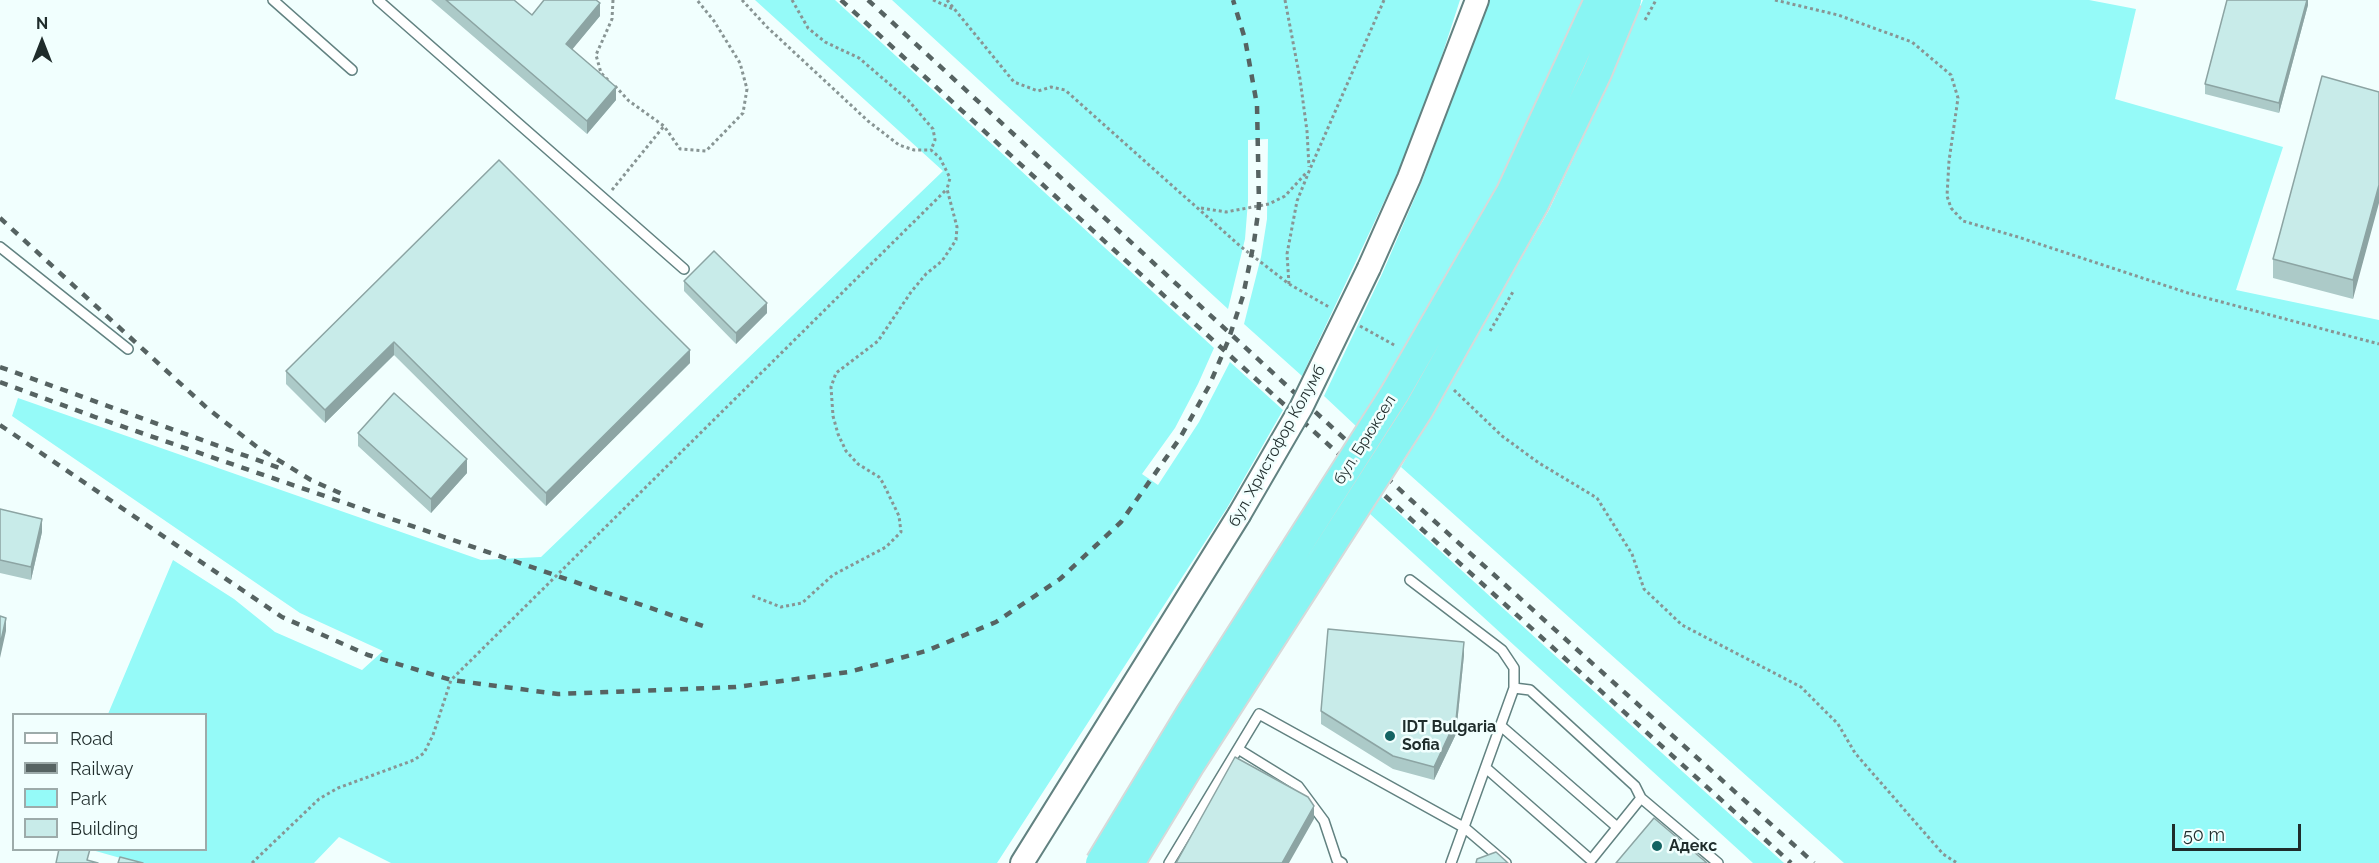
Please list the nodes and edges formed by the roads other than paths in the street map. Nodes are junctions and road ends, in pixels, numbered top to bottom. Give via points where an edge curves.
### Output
1 (273, 0) edge
2 (378, 0) edge
3 (1477, 0) edge
4 (1599, 0) edge
5 (1627, 0) edge
6 (352, 70) dead end
7 (0, 247) edge
8 (684, 269) dead end
9 (128, 349) dead end
10 (1410, 580) dead end
11 (1514, 688) junction
12 (1501, 726) junction
13 (1238, 749) junction
14 (1486, 768) junction
15 (1641, 798) junction
16 (1465, 828) junction
17 (1617, 828) junction
18 (1024, 861) edge
19 (1592, 861) edge
20 (1338, 862) edge
21 (1100, 863) edge
22 (1130, 863) edge
23 (1169, 863) edge
24 (1451, 863) edge
25 (1506, 863) edge
26 (1718, 863) edge

1 - 6 lane
2 - 8 lane
3 - 18 street, бул. Христофор Колумб, bridge via 1409,178 1301,408
4 - 21 main road, бул. Брюксел, bridge via 1511,192 1395,393
5 - 22 main road, бул. Брюксел, bridge via 1534,204 1419,409
7 - 9 lane
10 - 11 lane via 1502,651 1514,668
11 - 12 lane
11 - 15 lane via 1530,690 1635,786
12 - 14 lane
12 - 17 lane
13 - 16 lane via 1259,714
13 - 20 lane via 1298,786 1324,821
13 - 23 lane
14 - 16 lane
14 - 19 lane
15 - 17 lane
15 - 26 lane
16 - 24 lane
16 - 25 lane
17 - 19 lane

